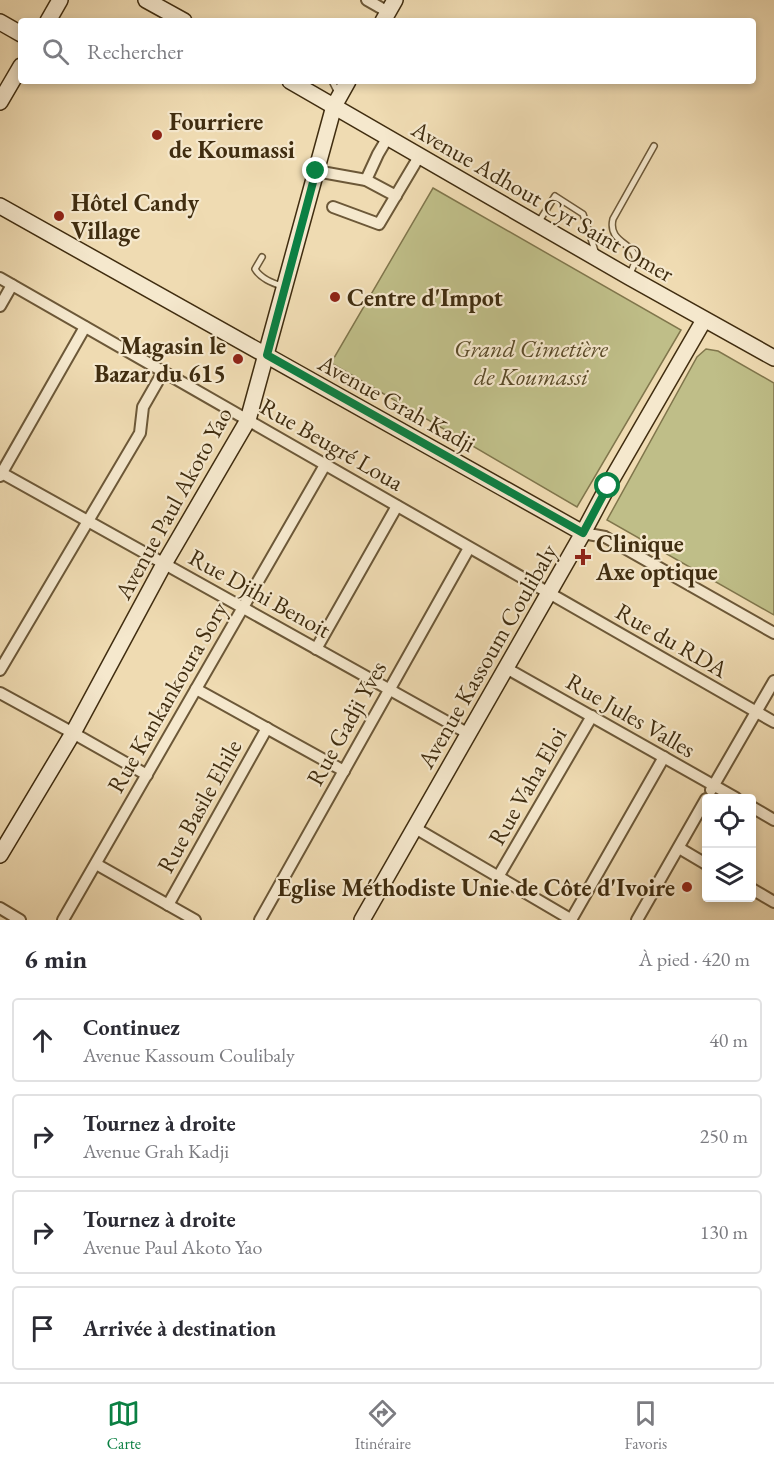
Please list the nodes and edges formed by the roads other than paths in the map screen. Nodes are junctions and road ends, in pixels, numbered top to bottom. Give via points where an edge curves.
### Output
1 (60, 0) edge
2 (146, 0) edge
3 (367, 0) edge
4 (388, 11) edge
5 (50, 18) edge
6 (179, 18) edge
7 (0, 21) edge
8 (18, 32) edge
9 (18, 71) edge
10 (302, 84) edge
11 (333, 84) edge
12 (346, 84) edge
13 (337, 101) junction
14 (0, 102) edge
15 (388, 137) junction
16 (654, 146) dead end
17 (420, 155) junction
18 (316, 171) junction
19 (366, 180) junction
20 (396, 196) junction
21 (0, 206) edge
22 (333, 207) dead end
23 (538, 224) junction
24 (262, 257) dead end
25 (597, 259) junction
26 (629, 277) junction
27 (0, 278) edge
28 (12, 285) junction
29 (285, 288) junction
30 (0, 306) edge
31 (704, 320) junction
32 (85, 327) junction
33 (267, 355) junction
34 (774, 358) edge
35 (163, 372) junction
36 (248, 420) junction
37 (325, 465) junction
38 (1, 474) edge
39 (397, 506) junction
40 (88, 521) junction
41 (583, 533) junction
42 (469, 548) junction
43 (165, 564) junction
44 (549, 593) junction
45 (243, 608) junction
46 (774, 633) edge
47 (316, 649) junction
48 (506, 668) junction
49 (0, 670) edge
50 (774, 681) edge
51 (196, 689) junction
52 (389, 689) junction
53 (0, 693) edge
54 (756, 712) junction
55 (592, 716) junction
56 (774, 722) edge
57 (267, 728) junction
58 (73, 733) junction
59 (469, 734) junction
60 (664, 758) junction
61 (344, 771) junction
62 (147, 775) junction
63 (714, 786) junction
64 (710, 794) edge
65 (729, 794) edge
66 (702, 808) edge
67 (756, 809) edge
68 (774, 820) edge
69 (415, 828) junction
70 (679, 848) junction
71 (0, 855) edge
72 (702, 862) edge
73 (96, 864) junction
74 (498, 877) junction
75 (756, 891) edge
76 (774, 902) edge
77 (168, 905) junction
78 (0, 908) edge
79 (20, 920) edge
80 (63, 920) edge
81 (195, 920) edge
82 (260, 920) edge
83 (362, 920) edge
84 (571, 920) edge
85 (637, 920) edge

1 - 5 street
2 - 6 street
3 - 4 street
7 - 8 street
9 - 14 street
10 - 13 street, Avenue Adhout Cyr Saint Omer
11 - 13 lane
12 - 13 street, Avenue Paul Akoto Yao
13 - 15 street, Avenue Adhout Cyr Saint Omer
13 - 18 street, Avenue Paul Akoto Yao
15 - 17 street, Avenue Adhout Cyr Saint Omer
15 - 19 street
16 - 26 lane via 611,226 635,256
17 - 20 street
17 - 23 street, Avenue Adhout Cyr Saint Omer
18 - 19 street
18 - 29 street, Avenue Paul Akoto Yao
19 - 20 street
20 - 22 street via 379,224
21 - 33 street, Avenue Grah Kadji
23 - 25 street, Avenue Adhout Cyr Saint Omer
23 - 25 lane via 555,196 583,214
24 - 29 lane via 256,272
25 - 26 street, Avenue Adhout Cyr Saint Omer
26 - 31 street, Avenue Adhout Cyr Saint Omer
27 - 28 street, Rue Beugré Loua
28 - 30 street
28 - 32 street, Rue Beugré Loua
29 - 33 street, Avenue Paul Akoto Yao
31 - 34 street, Avenue Adhout Cyr Saint Omer
31 - 41 street, Avenue Kassoum Coulibaly
32 - 35 street, Rue Beugré Loua
32 - 38 street
33 - 36 street, Avenue Paul Akoto Yao
33 - 41 street, Avenue Grah Kadji
35 - 36 street, Rue Beugré Loua
35 - 40 street via 143,407 140,433
36 - 37 street, Rue Beugré Loua
36 - 43 street, Avenue Paul Akoto Yao
37 - 39 street, Rue Beugré Loua
37 - 45 street, Rue Kankankoura Sory
38 - 40 street, Rue Djihi Benoit
39 - 42 street, Rue Beugré Loua
39 - 47 street
40 - 43 street, Rue Djihi Benoit
40 - 49 street
41 - 44 street, Avenue Kassoum Coulibaly
41 - 46 street, Avenue Grah Kadji via 605,537
42 - 44 street, Rue Beugré Loua
42 - 52 street, Rue Gadji Yves
43 - 45 street, Rue Djihi Benoit
43 - 58 street, Avenue Paul Akoto Yao
44 - 48 street, Avenue Kassoum Coulibaly
44 - 54 street, Rue du RDA
45 - 47 street, Rue Djihi Benoit
45 - 51 street, Rue Kankankoura Sory
47 - 52 street, Rue Djihi Benoit
48 - 55 street, Rue Jules Valles
48 - 59 street, Avenue Kassoum Coulibaly
50 - 54 street
51 - 57 street
51 - 62 street, Rue Kankankoura Sory
52 - 59 street, Rue Djihi Benoit
52 - 61 street, Rue Gadji Yves
53 - 58 street
54 - 56 street, Rue du RDA
54 - 63 street
55 - 60 street, Rue Jules Valles
55 - 74 street, Rue Vaha Eloi
57 - 61 street
57 - 77 street, Rue Basile Ehile
58 - 62 street
58 - 71 street, Avenue Paul Akoto Yao
59 - 69 street, Avenue Kassoum Coulibaly
60 - 63 street, Rue Jules Valles
60 - 84 street
61 - 82 street, Rue Gadji Yves
62 - 73 street, Rue Kankankoura Sory
63 - 64 street
63 - 65 street, Rue Jules Valles
66 - 70 street
67 - 68 street
69 - 74 street
69 - 83 street, Avenue Kassoum Coulibaly
70 - 72 street
70 - 85 street
73 - 77 street
73 - 80 street, Rue Kankankoura Sory
74 - 84 street
75 - 76 street
77 - 81 street
78 - 79 street

